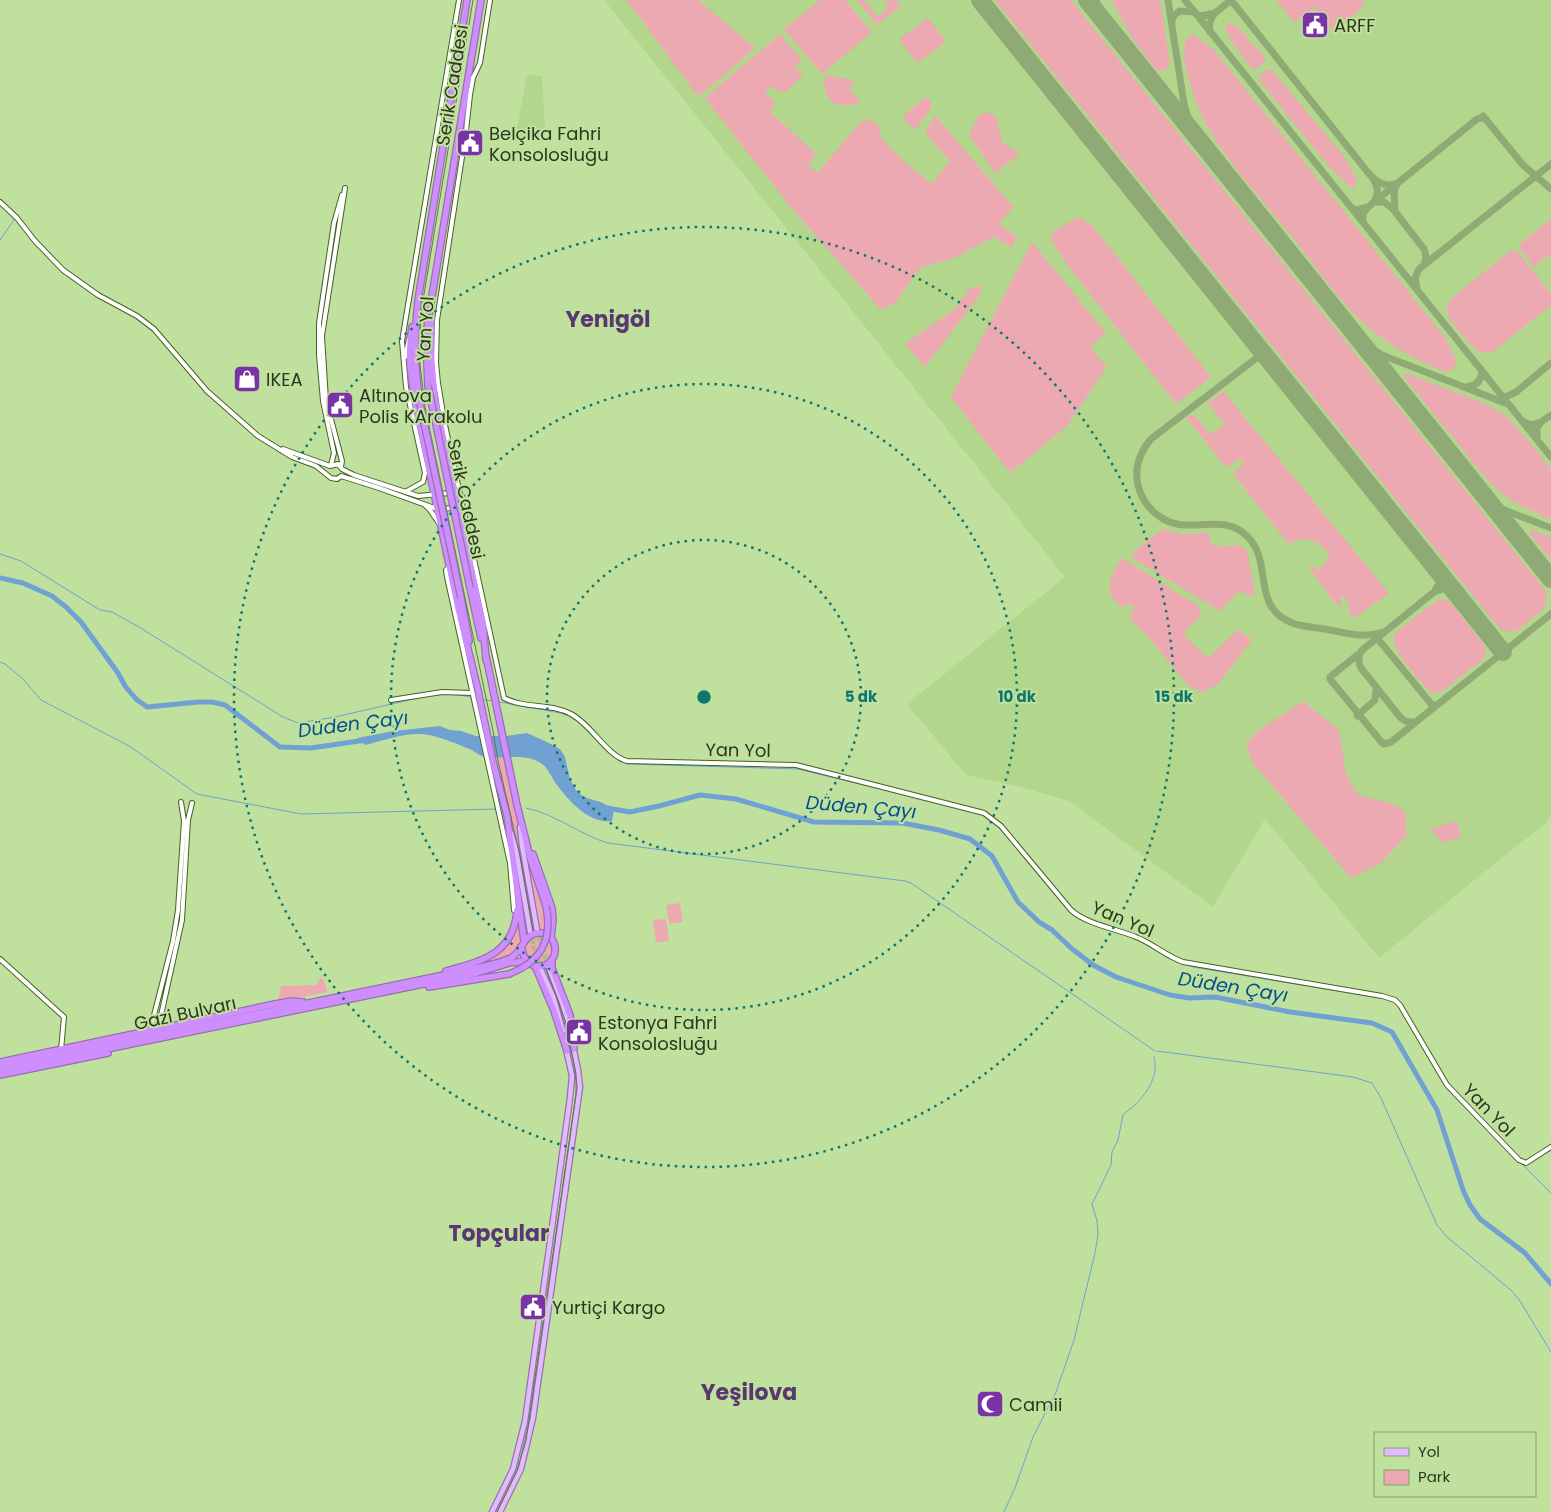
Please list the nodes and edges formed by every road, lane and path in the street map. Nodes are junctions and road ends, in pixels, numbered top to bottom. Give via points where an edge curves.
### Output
1 (460, 0) edge
2 (467, 0) edge
3 (481, 0) edge
4 (490, 0) edge
5 (435, 191) junction
6 (427, 195) junction
7 (0, 202) edge
8 (447, 202) junction
9 (426, 203) junction
10 (454, 204) junction
11 (432, 208) junction
12 (453, 209) junction
13 (446, 210) junction
14 (418, 300) junction
15 (431, 302) junction
16 (410, 335) junction
17 (403, 360) junction
18 (417, 436) junction
19 (423, 444) junction
20 (278, 448) junction
21 (330, 465) junction
22 (342, 468) junction
23 (328, 474) junction
24 (341, 476) junction
25 (417, 486) junction
26 (405, 492) junction
27 (457, 493) junction
28 (434, 495) junction
29 (421, 496) junction
30 (423, 503) junction
31 (459, 504) junction
32 (437, 509) junction
33 (441, 526) junction
34 (471, 570) junction
35 (478, 579) junction
36 (482, 598) junction
37 (479, 606) junction
38 (486, 660) junction
39 (498, 673) junction
40 (490, 678) junction
41 (472, 679) junction
42 (472, 693) junction
43 (479, 694) junction
44 (392, 700) dead end
45 (483, 731) junction
46 (181, 802) dead end
47 (192, 803) dead end
48 (520, 813) junction
49 (503, 815) junction
50 (522, 823) junction
51 (517, 900) junction
52 (514, 910) dead end
53 (537, 930) tunnel mouth
54 (530, 931) tunnel mouth
55 (551, 938) junction
56 (524, 941) junction
57 (522, 948) junction
58 (0, 959) edge
59 (552, 959) junction
60 (527, 961) junction
61 (534, 966) junction
62 (548, 967) tunnel mouth
63 (541, 970) tunnel mouth
64 (376, 988) junction
65 (365, 996) junction
66 (310, 1002) junction
67 (289, 1012) junction
68 (158, 1029) junction
69 (150, 1031) junction
70 (61, 1050) junction
71 (574, 1050) junction
72 (567, 1051) junction
73 (0, 1062) edge
74 (0, 1067) edge
75 (0, 1071) edge
76 (0, 1075) edge
77 (1551, 1147) edge
78 (492, 1512) edge
79 (500, 1512) edge

1 - 6 street, Yan Yol
2 - 5 highway, Serik Caddesi
3 - 8 highway, Serik Caddesi
4 - 10 street, Yan Yol via 480,63 473,78
5 - 6 street
5 - 11 highway, Serik Caddesi
6 - 9 street, Yan Yol
7 - 20 street via 63,270 148,325 220,403 258,436
8 - 10 street
8 - 13 highway, Serik Caddesi
9 - 11 street
9 - 17 street, Yan Yol via 406,313
10 - 12 street, Yan Yol
11 - 14 highway, Serik Caddesi
12 - 13 street
12 - 27 street, Yan Yol via 437,320 436,363
13 - 15 highway, Serik Caddesi
14 - 16 highway
14 - 43 highway, Serik Caddesi, bridge via 414,346 416,383
15 - 27 highway via 435,399
15 - 38 highway, Serik Caddesi, bridge via 426,339 428,386
16 - 17 street
16 - 19 highway via 410,372
17 - 18 street, Yan Yol
18 - 19 street
18 - 25 street, Yan Yol via 425,473 423,482
19 - 28 highway
20 - 21 street
20 - 23 street
21 - 22 street
21 - 22 street via 334,453 323,401 319,324 334,223 344,188 322,336 326,400
21 - 23 street
22 - 24 street
22 - 26 street
23 - 24 street via 335,479
24 - 30 street
25 - 26 street
25 - 29 street
26 - 29 street
27 - 28 street
27 - 31 highway
28 - 29 street
28 - 32 highway
30 - 32 street
30 - 33 street
31 - 32 street via 450,509
31 - 34 highway
31 - 35 street, Yan Yol
32 - 33 highway
33 - 41 highway
34 - 35 street
34 - 37 highway
35 - 36 street, Yan Yol
36 - 37 street
36 - 39 street, Yan Yol
37 - 38 highway
38 - 40 highway, Serik Caddesi
39 - 40 street
39 - 77 street, Yan Yol via 504,698 572,714 622,760 796,765 984,813 1001,826 1072,910 1085,919 1138,937 1189,964 1395,1000 1445,1084 1519,1160 1526,1164
40 - 48 highway, Serik Caddesi
41 - 42 street
41 - 43 highway
42 - 44 street via 442,692
42 - 45 street
43 - 45 highway, Serik Caddesi
45 - 49 highway, Serik Caddesi
46 - 69 street via 184,821 178,910
47 - 68 street via 188,820 182,920
48 - 50 highway, Serik Caddesi
48 - 53 main road via 522,845
49 - 51 highway, Serik Caddesi
49 - 52 street
49 - 54 main road via 516,850
50 - 55 highway via 552,908
50 - 65 highway, bridge via 549,918 541,951 528,964 509,974
51 - 56 highway
51 - 64 highway via 513,932 496,952 475,963
55 - 56 highway via 537,933
55 - 59 highway via 556,951
56 - 57 highway
57 - 60 highway
57 - 64 highway via 512,957 500,961
58 - 70 street via 64,1017
59 - 61 highway via 546,965
59 - 71 highway via 552,968 570,1015
60 - 61 highway
60 - 65 highway
61 - 72 highway
62 - 71 main road via 562,1002
63 - 72 main road via 561,1021
64 - 66 highway, Gazi Bulvarı
65 - 67 highway, Gazi Bulvarı
66 - 68 highway via 275,1004
66 - 74 highway, Gazi Bulvarı
67 - 75 highway, Gazi Bulvarı
67 - 76 highway via 276,1018
68 - 69 highway
69 - 70 highway
70 - 73 highway
71 - 79 main road via 580,1078 579,1095 533,1418 521,1469
72 - 78 main road via 572,1076 570,1098 525,1421 513,1469

